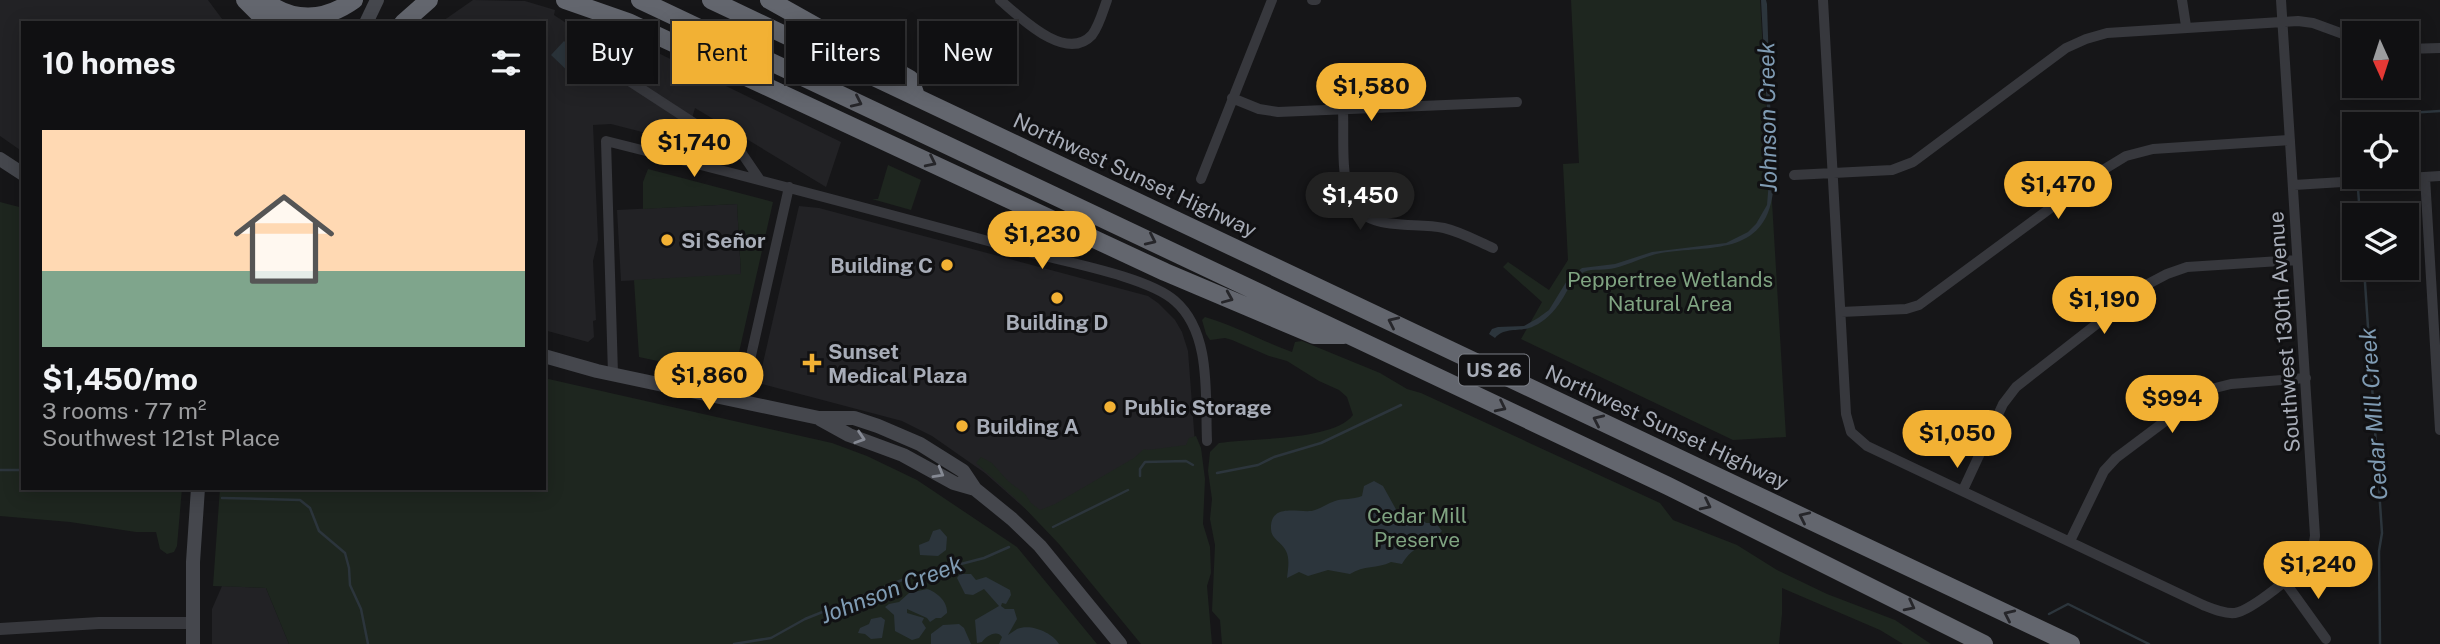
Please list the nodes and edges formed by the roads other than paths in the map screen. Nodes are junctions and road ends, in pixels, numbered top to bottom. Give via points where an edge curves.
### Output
1 (245, 0) edge
2 (264, 0) edge
3 (354, 0) edge
4 (377, 0) edge
5 (429, 0) edge
6 (565, 0) edge
7 (592, 0) edge
8 (639, 0) edge
9 (711, 0) edge
10 (769, 0) edge
11 (1000, 0) edge
12 (1107, 0) edge
13 (1272, 0) edge
14 (1823, 0) edge
15 (2182, 0) edge
16 (2281, 0) edge
17 (269, 21) edge
18 (367, 21) edge
19 (405, 21) edge
20 (625, 21) edge
21 (626, 21) edge
22 (2283, 21) junction
23 (2186, 26) junction
24 (2342, 34) edge
25 (658, 36) edge
26 (2440, 48) edge
27 (2419, 49) edge
28 (634, 84) edge
29 (916, 96) junction
30 (1232, 98) junction
31 (1517, 102) dead end
32 (1343, 109) junction
33 (2290, 141) junction
34 (0, 159) edge
35 (21, 173) edge
36 (1833, 173) junction
37 (1794, 175) dead end
38 (2440, 176) edge
39 (2424, 177) junction
40 (1201, 179) dead end
41 (760, 180) junction
42 (2294, 185) junction
43 (789, 187) junction
44 (1493, 248) dead end
45 (2297, 260) junction
46 (1840, 312) junction
47 (1351, 335) junction
48 (546, 357) edge
49 (614, 374) junction
50 (2306, 378) junction
51 (741, 400) junction
52 (819, 418) junction
53 (2440, 430) edge
54 (1207, 441) dead end
55 (920, 444) junction
56 (903, 454) junction
57 (975, 489) junction
58 (198, 490) edge
59 (1963, 490) junction
60 (2070, 541) junction
61 (2285, 582) junction
62 (193, 623) junction
63 (0, 629) edge
64 (2326, 639) dead end
65 (193, 644) edge
66 (1120, 644) edge
67 (1984, 644) edge
68 (2071, 644) edge

1 - 17 highway
2 - 3 highway via 282,12 302,17 325,15
4 - 18 main road
5 - 19 highway
6 - 20 highway
7 - 21 highway
8 -> 47 highway, US 26
9 - 29 highway, Northwest Sunset Highway / US 26
10 - 29 highway via 910,79
11 - 12 street via 1047,37 1069,45 1094,33
13 - 30 street
14 - 36 street
15 - 23 street
16 - 22 street, Southwest 130th Avenue
22 - 23 street
22 - 24 street via 2313,23
22 - 33 street, Southwest 130th Avenue
23 - 36 street via 2107,33 2066,47 1913,162 1892,170
25 -> 47 highway via 1165,272 1314,335
26 - 27 street
28 - 41 street via 743,155
68 -> 29 highway, Northwest Sunset Highway / US 26
30 - 32 street via 1278,111
30 - 40 street
31 - 32 street
32 - 44 street via 1347,188 1366,218 1444,228
33 - 42 street, Southwest 130th Avenue
33 - 46 street via 2153,149 2126,156 1919,305
34 - 35 main road
36 - 37 street
36 - 46 street
38 - 39 street
39 - 42 street
39 - 53 street
41 - 43 street
41 - 49 street via 606,141
42 - 45 street, Southwest 130th Avenue
43 - 51 street
43 - 54 street via 1163,292 1182,308 1198,339
45 - 50 street, Southwest 130th Avenue
45 - 59 street via 2187,267 2148,284 2015,387
46 - 59 street, Southwest 130th Avenue via 1851,432 1867,446
47 -> 67 highway, US 26
48 - 49 main road
49 - 51 main road
50 - 60 street via 2231,384 2200,395 2104,471
50 - 61 street, Southwest 130th Avenue via 2315,536 2311,554
51 - 52 main road
52 - 55 main road via 853,418
52 -> 56 main road via 849,435
55 - 56 main road
55 - 57 main road via 963,471
56 -> 57 main road
57 - 66 main road via 1040,546
58 - 62 main road
59 - 60 street, Southwest 130th Avenue
60 - 61 street, Southwest 130th Avenue via 2221,612 2245,609
61 - 64 street
62 - 63 street
62 - 65 main road

